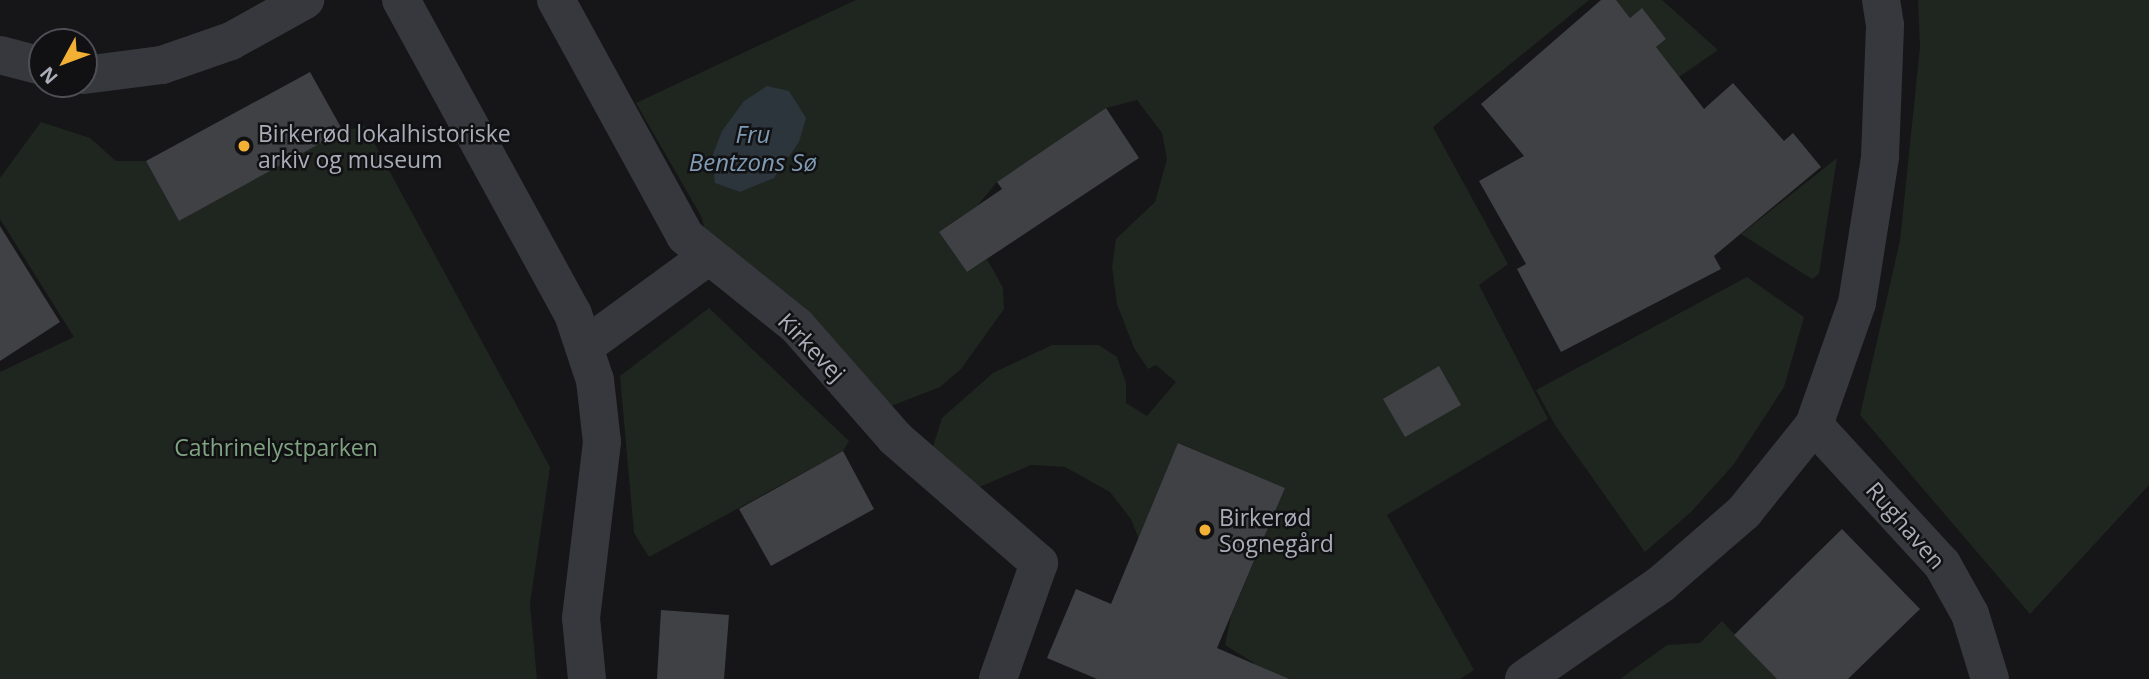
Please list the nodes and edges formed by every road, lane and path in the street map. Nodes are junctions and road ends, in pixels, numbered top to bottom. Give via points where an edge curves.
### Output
1 (305, 0) edge
2 (401, 0) edge
3 (556, 0) edge
4 (1881, 0) edge
5 (2, 53) edge
6 (28, 61) edge
7 (98, 73) edge
8 (709, 256) junction
9 (584, 347) junction
10 (1814, 425) junction
11 (587, 679) edge
12 (998, 679) edge
13 (1524, 679) edge
14 (1990, 679) edge

1 - 7 street via 231,41 162,65
2 - 9 street via 573,314
3 - 8 street, Kirkevej via 685,236
4 - 10 street via 1885,25 1880,157 1857,303
5 - 6 street
8 - 9 street
8 - 12 street, Kirkevej via 797,326 895,438 1039,563
9 - 11 street via 595,380 602,442 581,618
10 - 13 street via 1734,521 1661,584
10 - 14 street, Rughaven via 1942,564 1970,614

